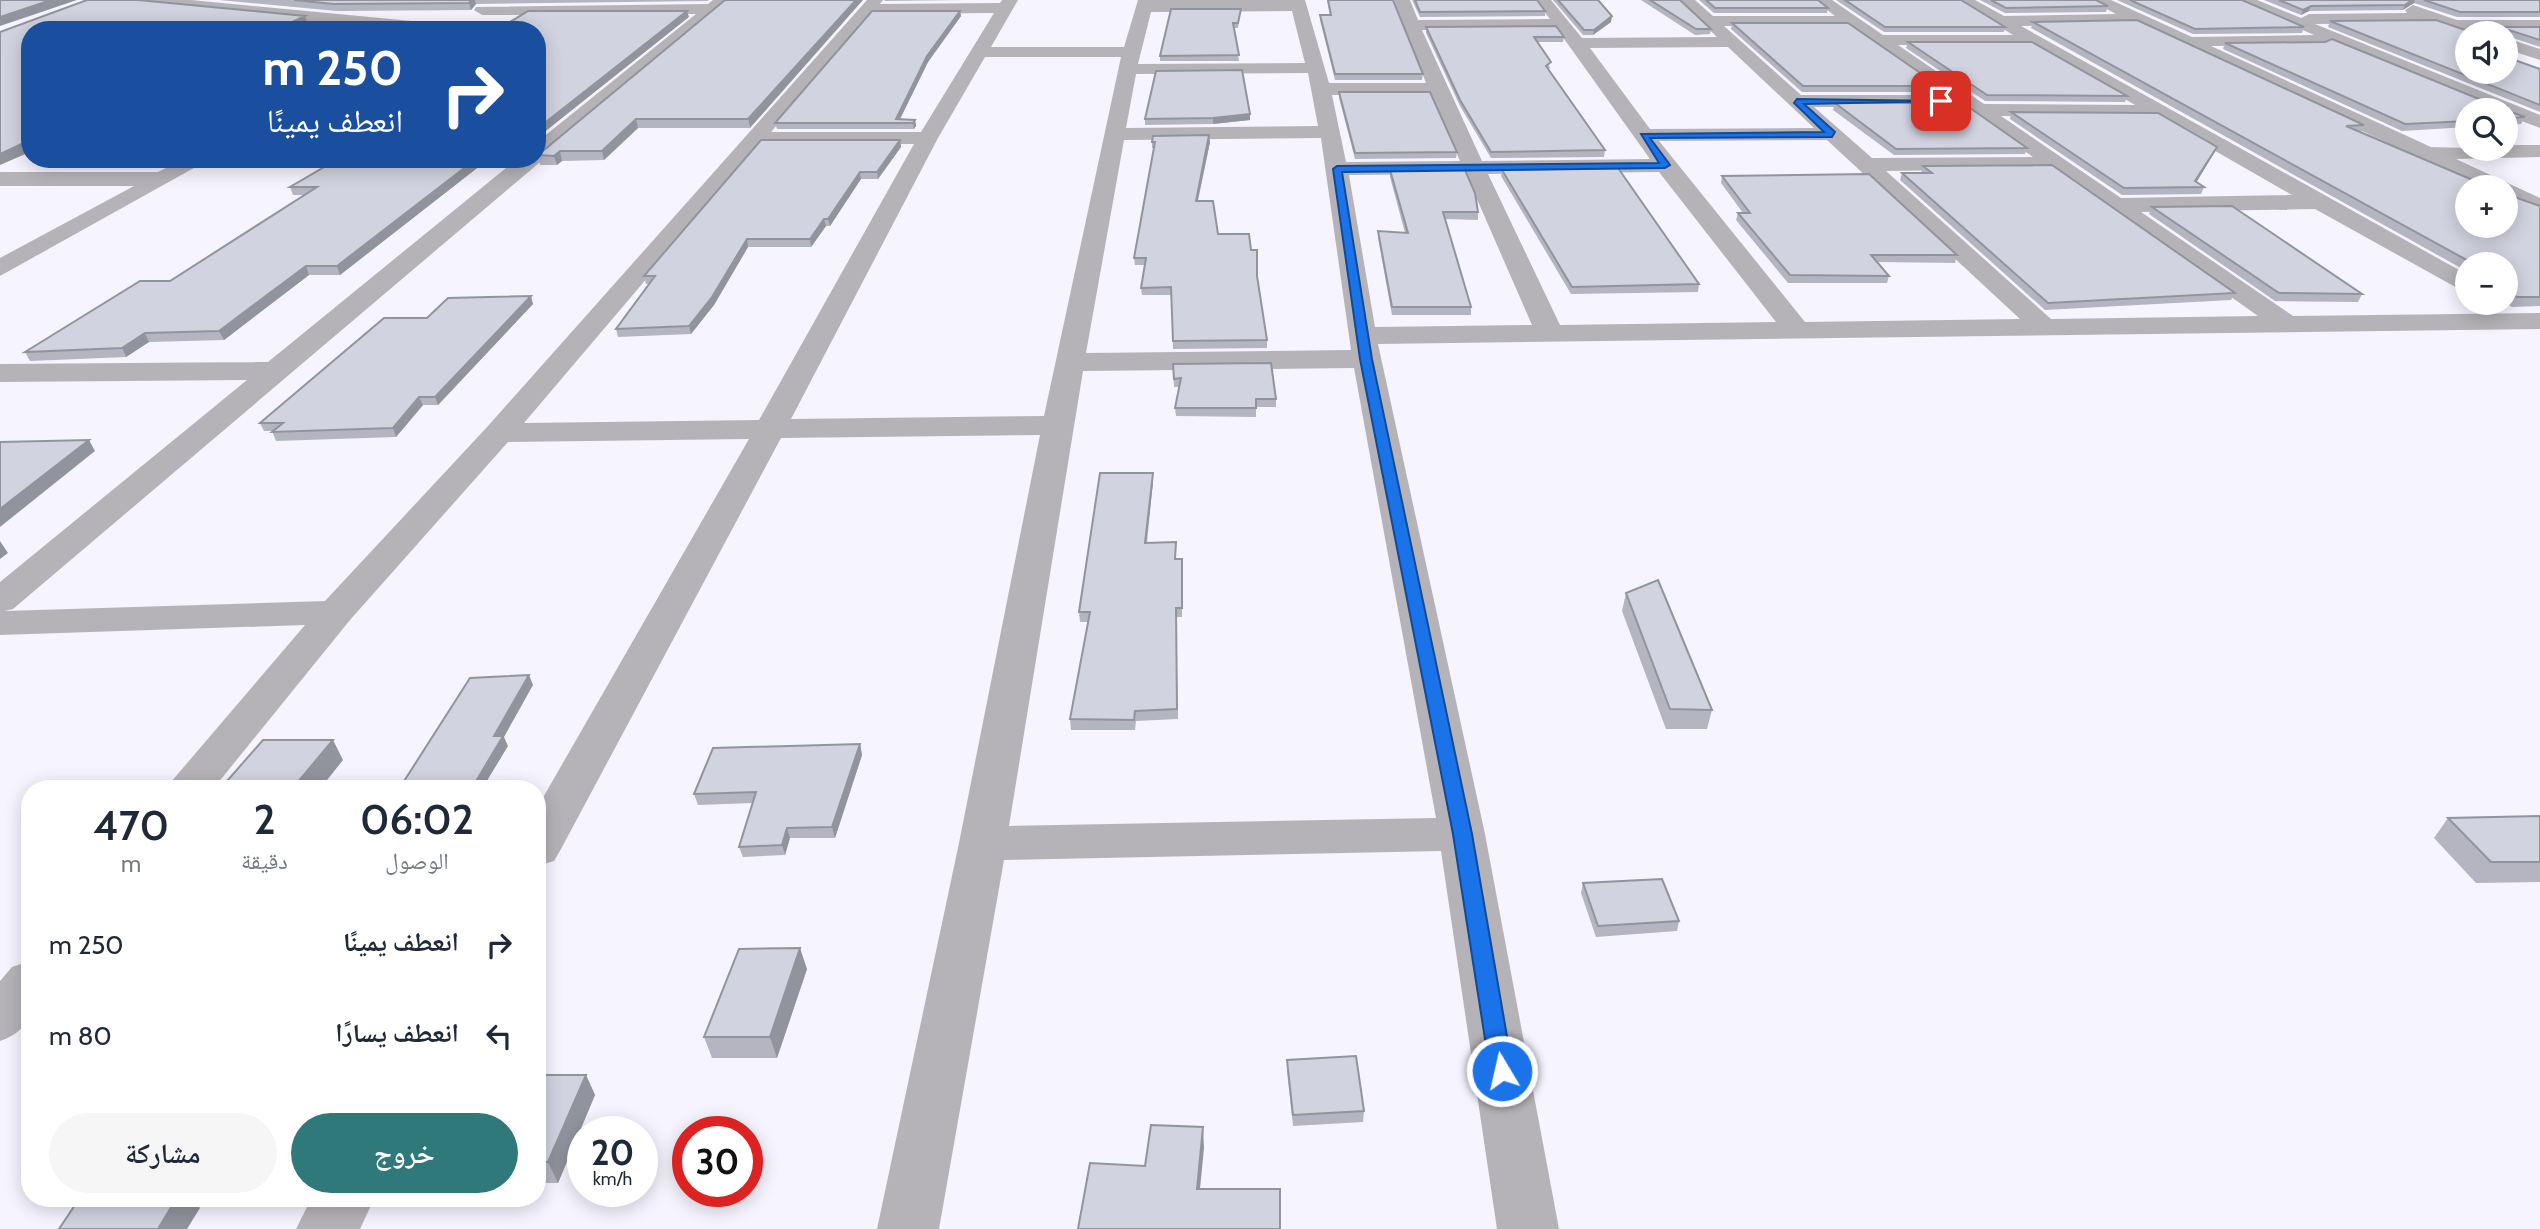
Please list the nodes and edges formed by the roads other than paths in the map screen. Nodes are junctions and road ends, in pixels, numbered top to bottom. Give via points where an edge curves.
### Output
1 (142, 0) edge
2 (239, 0) edge
3 (499, 0) edge
4 (1402, 0) edge
5 (1544, 0) edge
6 (1686, 0) edge
7 (1822, 0) edge
8 (1964, 0) edge
9 (2098, 0) edge
10 (2243, 0) edge
11 (2385, 0) edge
12 (1297, 3) edge
13 (718, 4) edge
14 (1007, 4) edge
15 (1145, 4) edge
16 (871, 5) edge
17 (219, 8) junction
18 (482, 10) junction
19 (2436, 18) junction
20 (2139, 19) junction
21 (2292, 19) junction
22 (357, 21) edge
23 (459, 21) edge
24 (1711, 21) junction
25 (1852, 21) junction
26 (2002, 21) junction
27 (1562, 24) junction
28 (1412, 25) junction
29 (2518, 25) edge
30 (2540, 25) edge
31 (2455, 26) edge
32 (1879, 40) junction
33 (2035, 40) junction
34 (2339, 40) junction
35 (2188, 41) junction
36 (1735, 42) junction
37 (1576, 43) junction
38 (2518, 47) edge
39 (978, 52) junction
40 (2540, 55) edge
41 (1130, 60) junction
42 (1319, 79) junction
43 (1438, 89) junction
44 (1797, 101) junction
45 (1973, 106) junction
46 (2160, 111) junction
47 (2540, 121) edge
48 (1329, 132) junction
49 (1115, 134) junction
50 (1832, 134) junction
51 (1644, 135) junction
52 (547, 136) edge
53 (756, 138) junction
54 (928, 138) junction
55 (2540, 152) edge
56 (2426, 153) junction
57 (2052, 163) junction
58 (1665, 165) junction
59 (1865, 165) junction
60 (1476, 167) junction
61 (183, 168) edge
62 (519, 168) edge
63 (1337, 169) junction
64 (2473, 175) edge
65 (0, 178) edge
66 (162, 179) junction
67 (2518, 197) edge
68 (2321, 202) junction
69 (2116, 205) junction
70 (2540, 207) edge
71 (0, 268) edge
72 (2455, 279) edge
73 (2518, 314) edge
74 (2536, 323) edge
75 (2287, 324) junction
76 (2045, 328) junction
77 (1798, 332) junction
78 (1551, 336) junction
79 (1364, 347) junction
80 (1072, 362) junction
81 (279, 371) junction
82 (0, 373) edge
83 (1058, 425) junction
84 (770, 428) junction
85 (499, 433) junction
86 (0, 601) edge
87 (336, 612) junction
88 (0, 623) edge
89 (196, 780) edge
90 (546, 833) edge
91 (1462, 834) junction
92 (984, 843) junction
93 (21, 993) edge
94 (0, 1019) edge
95 (339, 1207) edge
96 (327, 1229) edge
97 (908, 1229) edge
98 (1528, 1229) edge

1 - 17 street
2 - 17 street
3 - 18 street
4 - 28 street
5 - 27 street
6 - 24 street
7 - 25 street
8 - 26 street
9 - 20 street
10 - 21 street
11 - 19 street
12 - 15 street
12 - 42 street
13 - 18 street
13 - 52 street
14 - 16 street
14 - 39 street
15 - 41 street
16 - 53 street
17 - 22 street
18 - 23 street
19 - 21 street
19 - 31 street
20 - 26 street
20 - 35 street
21 - 34 street
24 - 25 street
24 - 36 street
25 - 32 street
26 - 33 street
27 - 28 street
27 - 37 street
28 - 43 street
29 - 30 street
32 - 33 street
32 - 45 street
33 - 46 street
34 - 35 street
34 - 47 street
35 - 56 street
36 - 37 street
36 - 44 street
37 - 51 street
38 - 40 street
39 - 41 street
39 - 54 street
41 - 42 street
41 - 49 street
42 - 43 street
42 - 48 street
43 - 60 street
44 - 45 street
44 - 50 street
45 - 46 street
45 - 57 street
46 - 68 street
48 - 49 street
48 - 63 street
49 - 80 street
50 - 51 street
50 - 59 street
51 - 58 street
53 - 54 street
53 - 85 street
54 - 84 street
55 - 56 street
56 - 64 street
57 - 59 street
57 - 69 street
58 - 60 street
58 - 77 street
59 - 76 street
60 - 63 street
60 - 78 street
61 - 66 street
62 - 81 street
63 - 79 street
65 - 66 street
66 - 71 street
67 - 70 street
68 - 69 street
68 - 72 street
69 - 75 street
73 - 74 street
74 - 75 street
75 - 76 street
76 - 77 street
77 - 78 street
78 - 79 street
79 - 80 street
79 - 91 street
80 - 83 street
81 - 82 street
81 - 86 street
83 - 84 street
83 - 92 street
84 - 85 street
84 - 90 street
85 - 87 street
87 - 88 street
87 - 89 street
91 - 92 street
91 - 98 street
92 - 97 street
93 - 94 street
95 - 96 street

